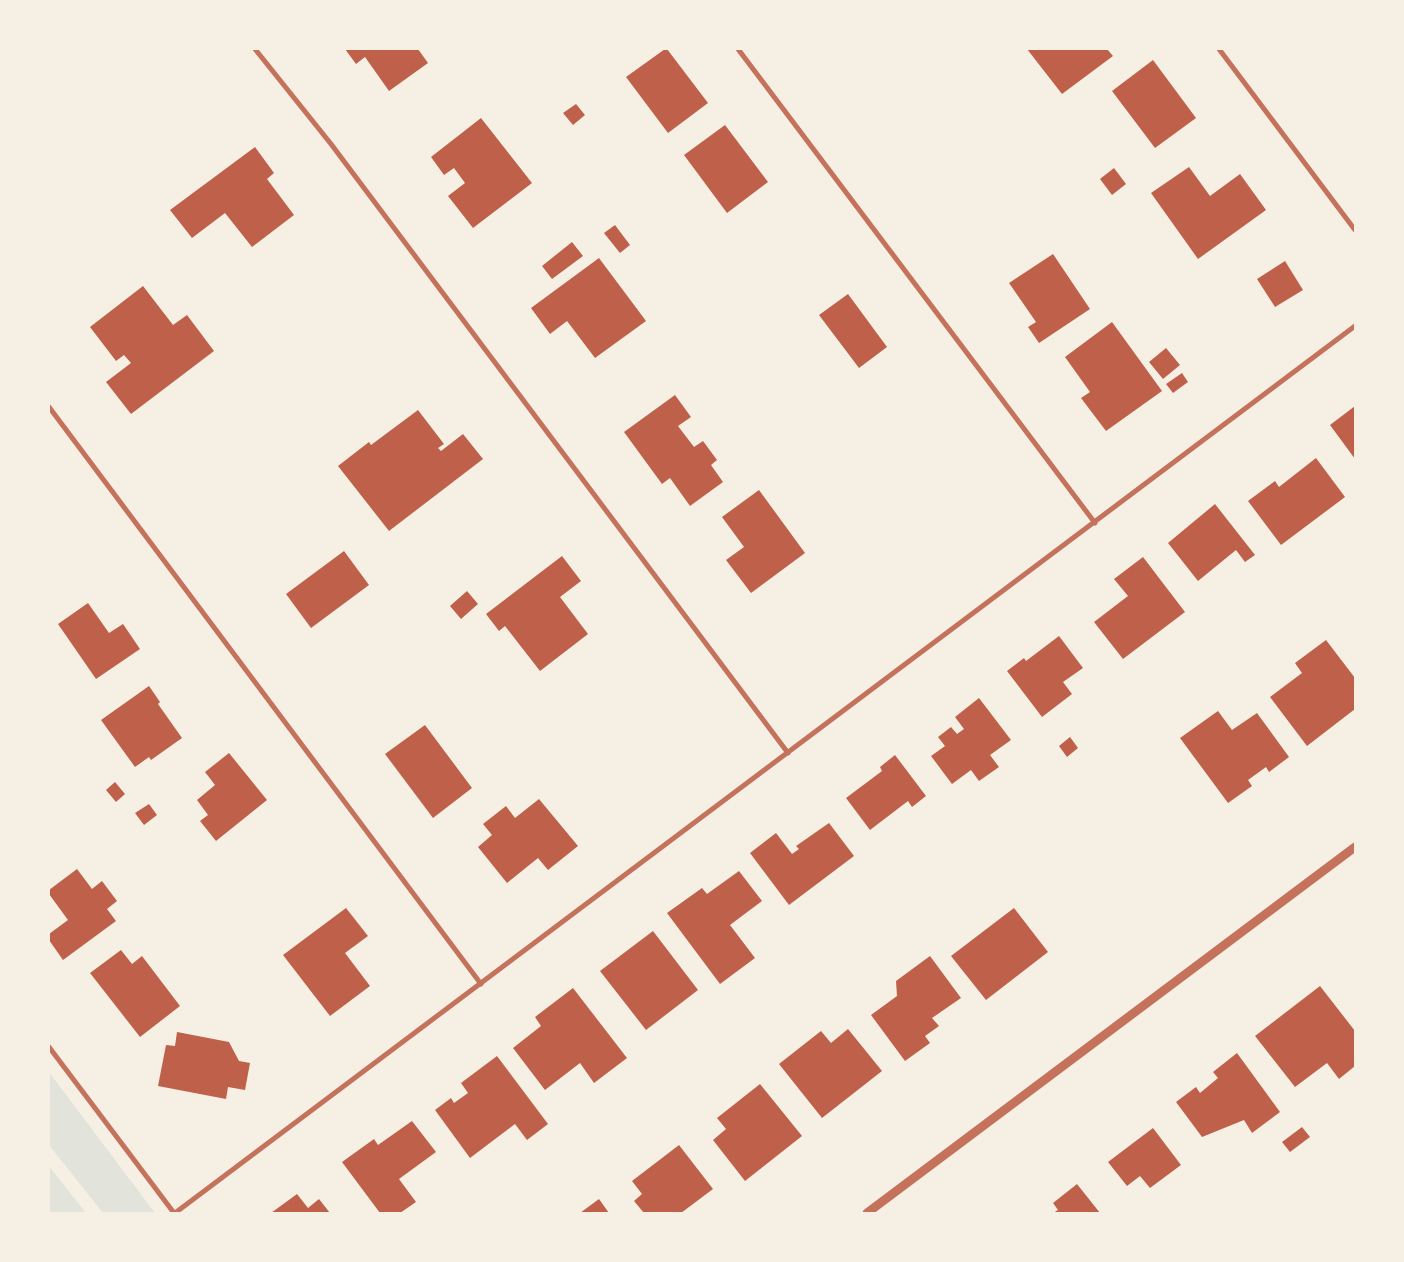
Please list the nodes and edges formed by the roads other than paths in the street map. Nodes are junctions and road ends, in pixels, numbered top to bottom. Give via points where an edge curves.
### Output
1 (255, 49) edge
2 (738, 49) edge
3 (1219, 49) edge
4 (1355, 230) edge
5 (1355, 326) edge
6 (49, 407) edge
7 (1095, 523) junction
8 (788, 753) junction
9 (1355, 847) edge
10 (481, 984) junction
11 (49, 1047) edge
12 (175, 1213) edge
13 (868, 1213) edge

1 - 8 street via 332,144
2 - 7 street
3 - 4 street
5 - 7 street
6 - 10 street
7 - 8 street
8 - 10 street
9 - 13 street
10 - 12 street
11 - 12 street

